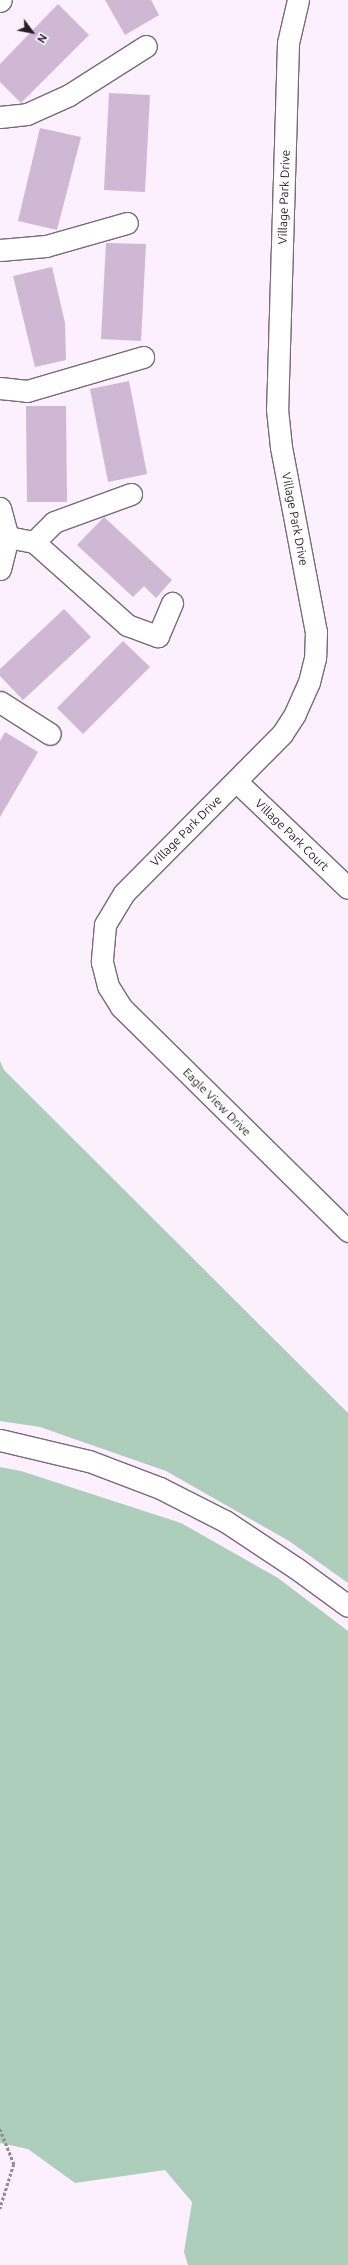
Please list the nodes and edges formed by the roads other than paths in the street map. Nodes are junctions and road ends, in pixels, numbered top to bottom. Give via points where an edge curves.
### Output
1 (298, 0) edge
2 (146, 46) dead end
3 (0, 117) edge
4 (127, 222) dead end
5 (0, 250) edge
6 (143, 357) dead end
7 (0, 388) edge
8 (132, 494) dead end
9 (0, 508) edge
10 (8, 537) junction
11 (34, 542) junction
12 (0, 569) edge
13 (172, 603) dead end
14 (0, 702) edge
15 (50, 734) dead end
16 (236, 781) junction
17 (348, 888) edge
18 (102, 962) joint
19 (348, 1231) edge
20 (0, 1440) edge
21 (348, 1606) edge

1 - 16 street, Village Park Drive via 288,43 278,408 280,447 316,632 314,658 309,682 295,714 282,734
2 - 3 street via 69,95 27,114
4 - 5 street via 46,246
6 - 7 street via 27,391
8 - 11 street via 54,522
9 - 10 street
10 - 11 street
10 - 12 street
11 - 13 street via 127,625 158,636
14 - 15 street
16 - 17 street, Village Park Court
16 - 18 street, Village Park Drive via 124,893 105,925
18 - 19 street, Eagle View Drive via 108,986 121,1006
20 - 21 street via 89,1461 160,1488 225,1521

